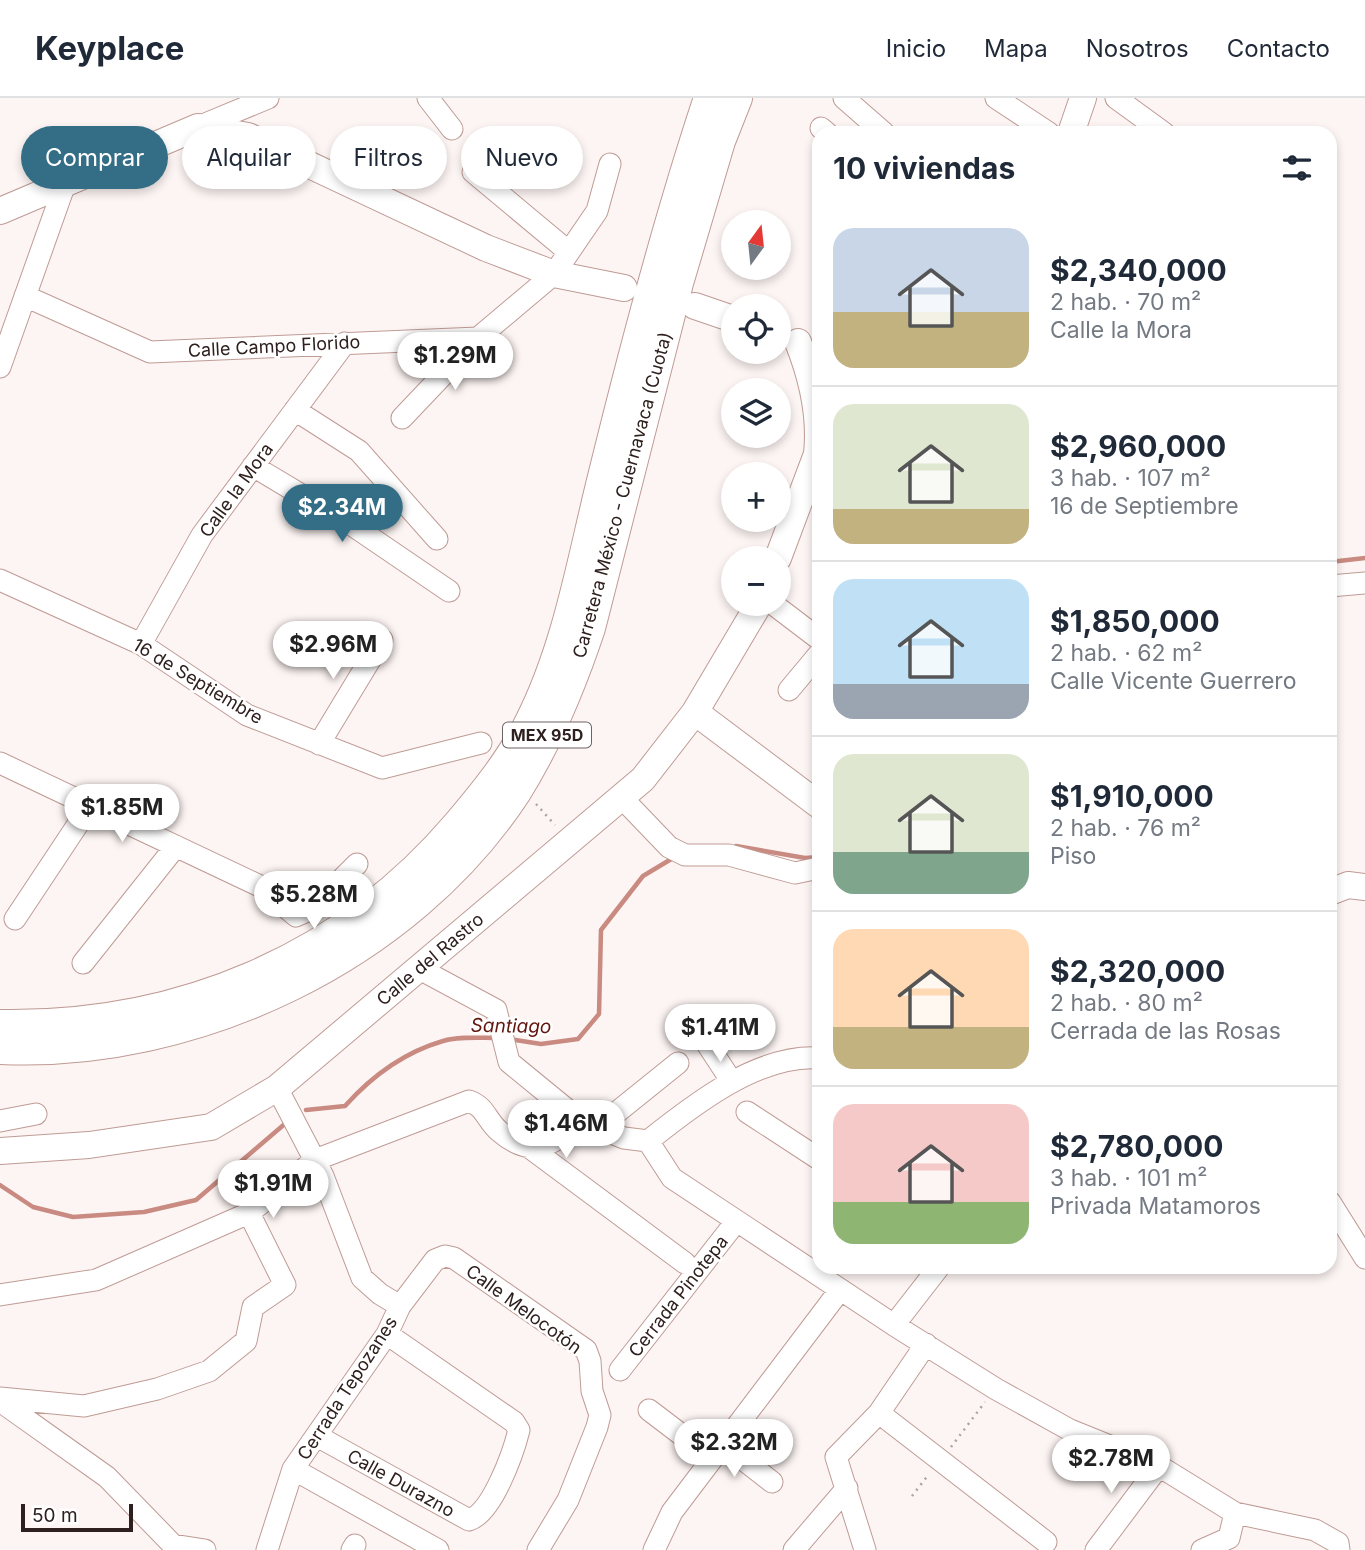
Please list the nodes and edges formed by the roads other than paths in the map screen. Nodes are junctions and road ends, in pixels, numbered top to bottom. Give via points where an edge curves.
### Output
1 (268, 98) edge
2 (428, 98) edge
3 (709, 98) edge
4 (737, 98) edge
5 (844, 98) edge
6 (996, 98) edge
7 (1083, 98) edge
8 (1116, 98) edge
9 (200, 126) edge
10 (876, 126) edge
11 (1038, 126) edge
12 (1073, 126) edge
13 (1154, 126) edge
14 (452, 129) dead end
15 (610, 164) dead end
16 (316, 168) edge
17 (48, 189) edge
18 (63, 189) edge
19 (493, 189) edge
20 (0, 211) edge
21 (569, 252) junction
22 (554, 274) junction
23 (624, 288) dead end
24 (25, 296) junction
25 (695, 306) dead end
26 (721, 315) edge
27 (478, 338) junction
28 (799, 340) edge
29 (345, 343) junction
30 (0, 367) edge
31 (812, 385) edge
32 (295, 410) junction
33 (402, 418) dead end
34 (812, 463) edge
35 (253, 466) junction
36 (438, 540) dead end
37 (782, 546) edge
38 (0, 580) edge
39 (1365, 583) edge
40 (1337, 585) edge
41 (449, 591) dead end
42 (752, 616) edge
43 (789, 616) edge
44 (812, 634) edge
45 (382, 640) dead end
46 (141, 644) junction
47 (812, 662) edge
48 (789, 690) dead end
49 (695, 712) junction
50 (481, 743) dead end
51 (319, 744) junction
52 (0, 763) edge
53 (622, 798) junction
54 (812, 800) edge
55 (90, 806) junction
56 (176, 846) junction
57 (357, 864) dead end
58 (812, 869) edge
59 (1365, 887) edge
60 (1337, 889) edge
61 (15, 919) dead end
62 (83, 963) dead end
63 (418, 968) junction
64 (0, 1025) edge
65 (700, 1033) dead end
66 (0, 1049) edge
67 (812, 1059) edge
68 (678, 1063) dead end
69 (732, 1082) junction
70 (277, 1088) junction
71 (747, 1112) dead end
72 (36, 1114) dead end
73 (0, 1121) edge
74 (588, 1125) junction
75 (648, 1141) junction
76 (529, 1147) junction
77 (0, 1151) edge
78 (812, 1154) edge
79 (315, 1160) junction
80 (248, 1213) junction
81 (1337, 1213) edge
82 (735, 1223) junction
83 (1365, 1258) edge
84 (685, 1263) dead end
85 (812, 1272) edge
86 (815, 1274) edge
87 (934, 1274) edge
88 (840, 1290) junction
89 (0, 1295) edge
90 (400, 1306) junction
91 (894, 1325) junction
92 (387, 1334) junction
93 (926, 1344) junction
94 (620, 1370) dead end
95 (0, 1400) edge
96 (649, 1409) dead end
97 (879, 1413) junction
98 (317, 1436) junction
99 (717, 1451) junction
100 (1159, 1466) junction
101 (293, 1469) junction
102 (772, 1482) dead end
103 (847, 1488) junction
104 (1235, 1513) junction
105 (1046, 1542) dead end
106 (171, 1548) edge
107 (205, 1550) edge
108 (267, 1550) edge
109 (438, 1550) edge
110 (538, 1550) edge
111 (654, 1550) edge
112 (794, 1550) edge
113 (865, 1550) edge
114 (1096, 1550) edge
115 (1202, 1550) edge
116 (1339, 1550) edge

1 - 9 street
2 - 14 street
3 - 64 highway, Carretera México - Cuernavaca (Cuota) / MEX 95D via 640,330 562,638 530,722 491,785 399,887 350,924 278,966 146,1013 40,1026
4 - 66 highway, Carretera México - Cuernavaca (Cuota) / MEX 95D via 678,283 590,628 539,754 514,795 464,856 396,920 279,992 164,1034 64,1049
5 - 10 street
6 - 11 street
7 - 12 main road
8 - 13 street
15 - 21 street via 597,211
16 - 22 main road via 486,248
17 - 20 main road
18 - 24 street
19 - 21 street
21 - 22 street
22 - 23 main road
22 - 27 street
24 - 29 street, Calle Campo Florido via 150,352
24 - 30 street
25 - 26 main road
27 - 29 street, Calle Campo Florido
27 - 33 street
28 - 31 main road
29 - 32 street, Calle la Mora
32 - 35 street, Calle la Mora
32 - 36 street via 359,451
34 - 37 main road
35 - 41 street
35 - 46 street, Calle la Mora via 202,535
38 - 46 street, 16 de Septiembre
39 - 40 street
42 - 49 main road, Calle del Rastro
43 - 44 street
45 - 51 street
46 - 51 street, 16 de Septiembre via 247,715
47 - 48 street
49 - 53 main road, Calle del Rastro via 643,779
49 - 54 main road
50 - 51 street, 16 de Septiembre via 382,768
52 - 55 street
53 - 58 street via 669,847 685,855 729,855 795,873
53 - 63 main road, Calle del Rastro
55 - 56 street
55 - 61 street
56 - 57 street via 262,887 296,916 312,909
56 - 62 street
59 - 60 main road
63 - 70 main road, Calle del Rastro
63 - 74 street via 496,1010 509,1062
65 - 69 street
67 - 69 street via 784,1062
68 - 74 street
69 - 75 street
70 - 77 main road, Calle del Rastro via 211,1127 89,1145
70 - 79 street
71 - 78 street
72 - 73 street
74 - 75 street
74 - 76 street via 545,1147
75 - 82 street via 672,1178
76 - 79 street via 498,1131 481,1105 469,1101
76 - 84 street
79 - 80 street
79 - 90 street via 362,1278
80 - 89 street via 96,1280
80 - 95 street via 285,1285 253,1307 246,1341 209,1371 84,1406
81 - 83 street
82 - 85 street
82 - 94 street, Cerrada Pinotepa
86 - 88 street
87 - 91 street
88 - 91 street
88 - 99 street
90 - 92 street, Cerrada Tepozanes
90 - 110 street, Calle Melocotón via 435,1260 454,1258 586,1350 600,1415 568,1500
91 - 93 street
92 - 98 street, Cerrada Tepozanes
92 - 98 street, Calle Durazno via 514,1422 519,1430 488,1507 469,1520
93 - 97 street
93 - 100 street via 1070,1430
95 - 106 street via 107,1477
96 - 99 street
97 - 103 street via 836,1457
97 - 105 street
98 - 101 street, Cerrada Tepozanes
99 - 102 street
99 - 111 street via 672,1512
100 - 104 street
100 - 114 street
101 - 108 street, Cerrada Tepozanes
101 - 109 street
103 - 112 street
103 - 113 street
104 - 115 street via 1228,1538
104 - 116 street via 1315,1530 1338,1543
106 - 107 street

